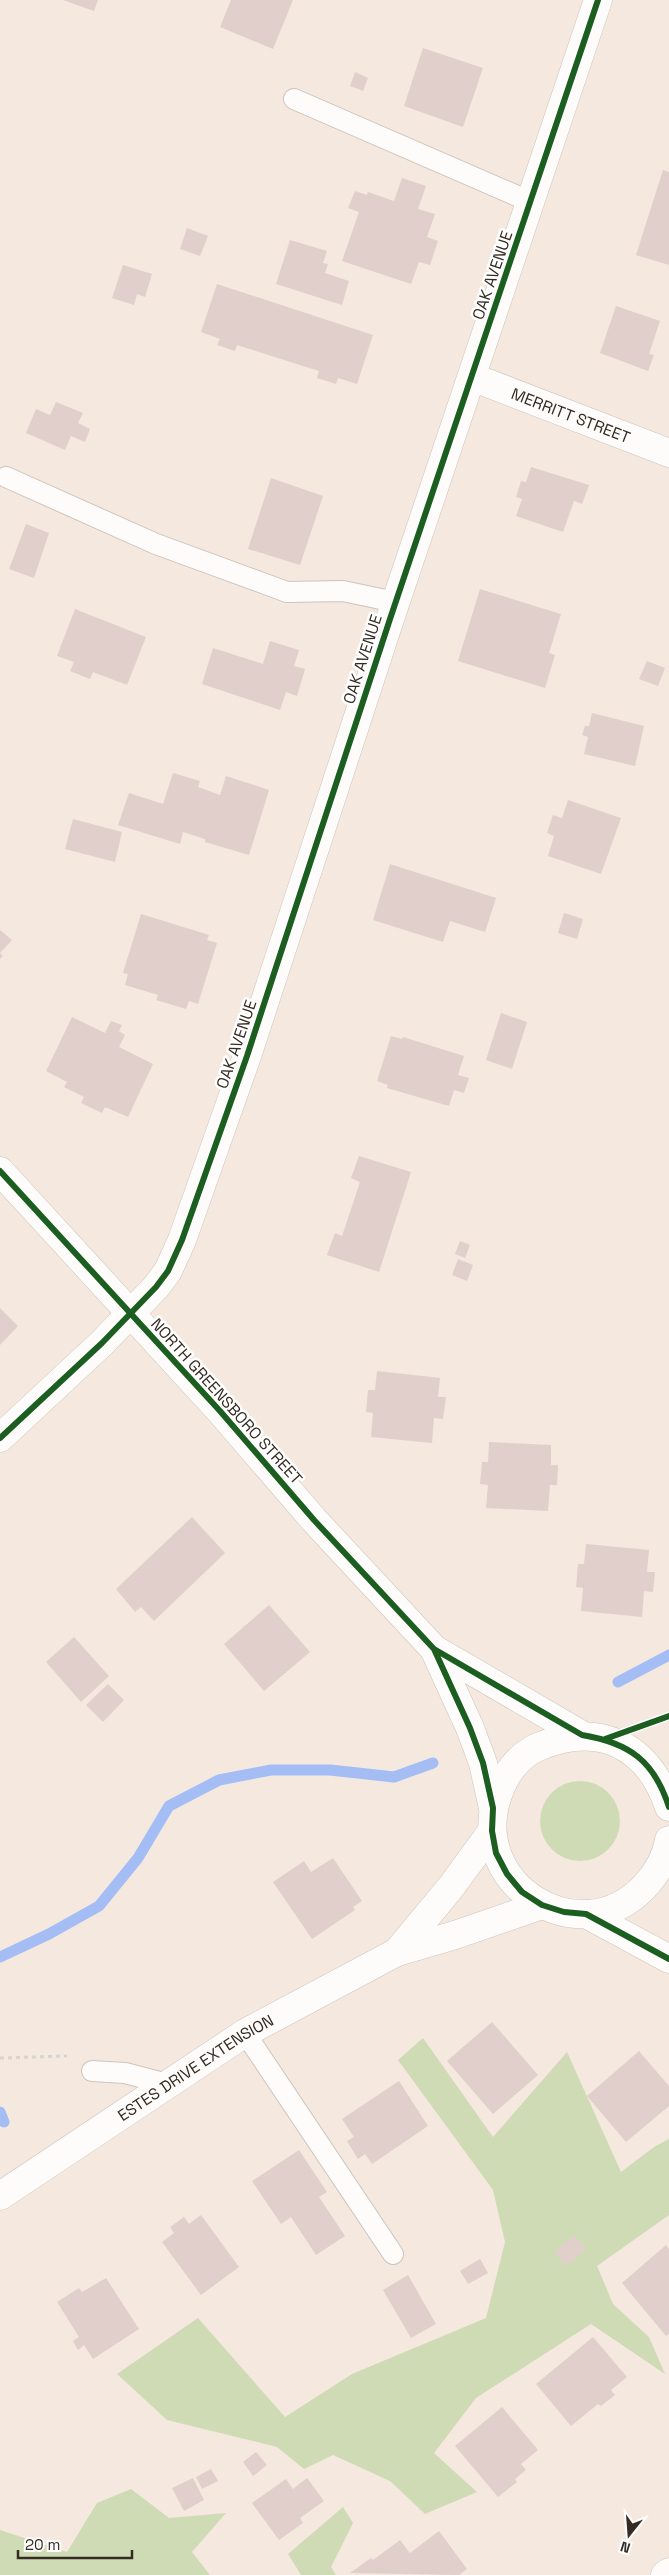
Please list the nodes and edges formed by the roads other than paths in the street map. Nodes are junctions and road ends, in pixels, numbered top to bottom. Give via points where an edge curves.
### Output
1 (598, 0) edge
2 (294, 99) dead end
3 (531, 202) junction
4 (472, 377) junction
5 (669, 453) edge
6 (6, 476) dead end
7 (395, 602) junction
8 (0, 1171) edge
9 (130, 1314) junction
10 (0, 1438) edge
11 (434, 1650) junction
12 (582, 1735) junction
13 (669, 1807) edge
14 (492, 1820) junction
15 (669, 1847) edge
16 (542, 1905) junction
17 (586, 1914) junction
18 (397, 1952) junction
19 (669, 1959) edge
20 (245, 2033) junction
21 (92, 2071) road end
22 (167, 2084) junction
23 (0, 2196) edge
24 (393, 2254) dead end
25 (669, 2572) edge
26 (665, 2575) edge

1 - 3 main road, OAK AVENUE
2 - 3 lane
3 - 4 main road, OAK AVENUE
4 - 5 main road, MERRITT STREET
4 - 7 main road, OAK AVENUE
6 - 7 lane via 156,544 287,592 343,592
7 - 9 main road, OAK AVENUE via 248,1056 182,1240 168,1271
8 - 9 main road, NORTH GREENSBORO STREET
9 - 10 main road, OAK AVENUE
9 - 11 main road, NORTH GREENSBORO STREET
11 - 12 main road, NORTH GREENSBORO STREET
11 - 14 main road, NORTH GREENSBORO STREET via 483,1764
12 - 13 main road via 628,1748 662,1785
12 - 14 main road, ESTES DRIVE EXTENSION via 558,1739 535,1748 515,1764 501,1785
14 - 16 main road, NORTH GREENSBORO STREET via 496,1853 507,1874 522,1892
14 - 18 main road, ESTES DRIVE EXTENSION via 451,1887
15 - 17 main road via 656,1874 637,1894 613,1908
16 - 17 main road, NORTH GREENSBORO STREET
16 - 18 main road, ESTES DRIVE EXTENSION
17 - 19 main road
18 - 20 main road, ESTES DRIVE EXTENSION
20 - 22 main road, ESTES DRIVE EXTENSION
20 - 24 lane
21 - 22 lane via 125,2073
22 - 23 main road, ESTES DRIVE EXTENSION
25 - 26 main road

